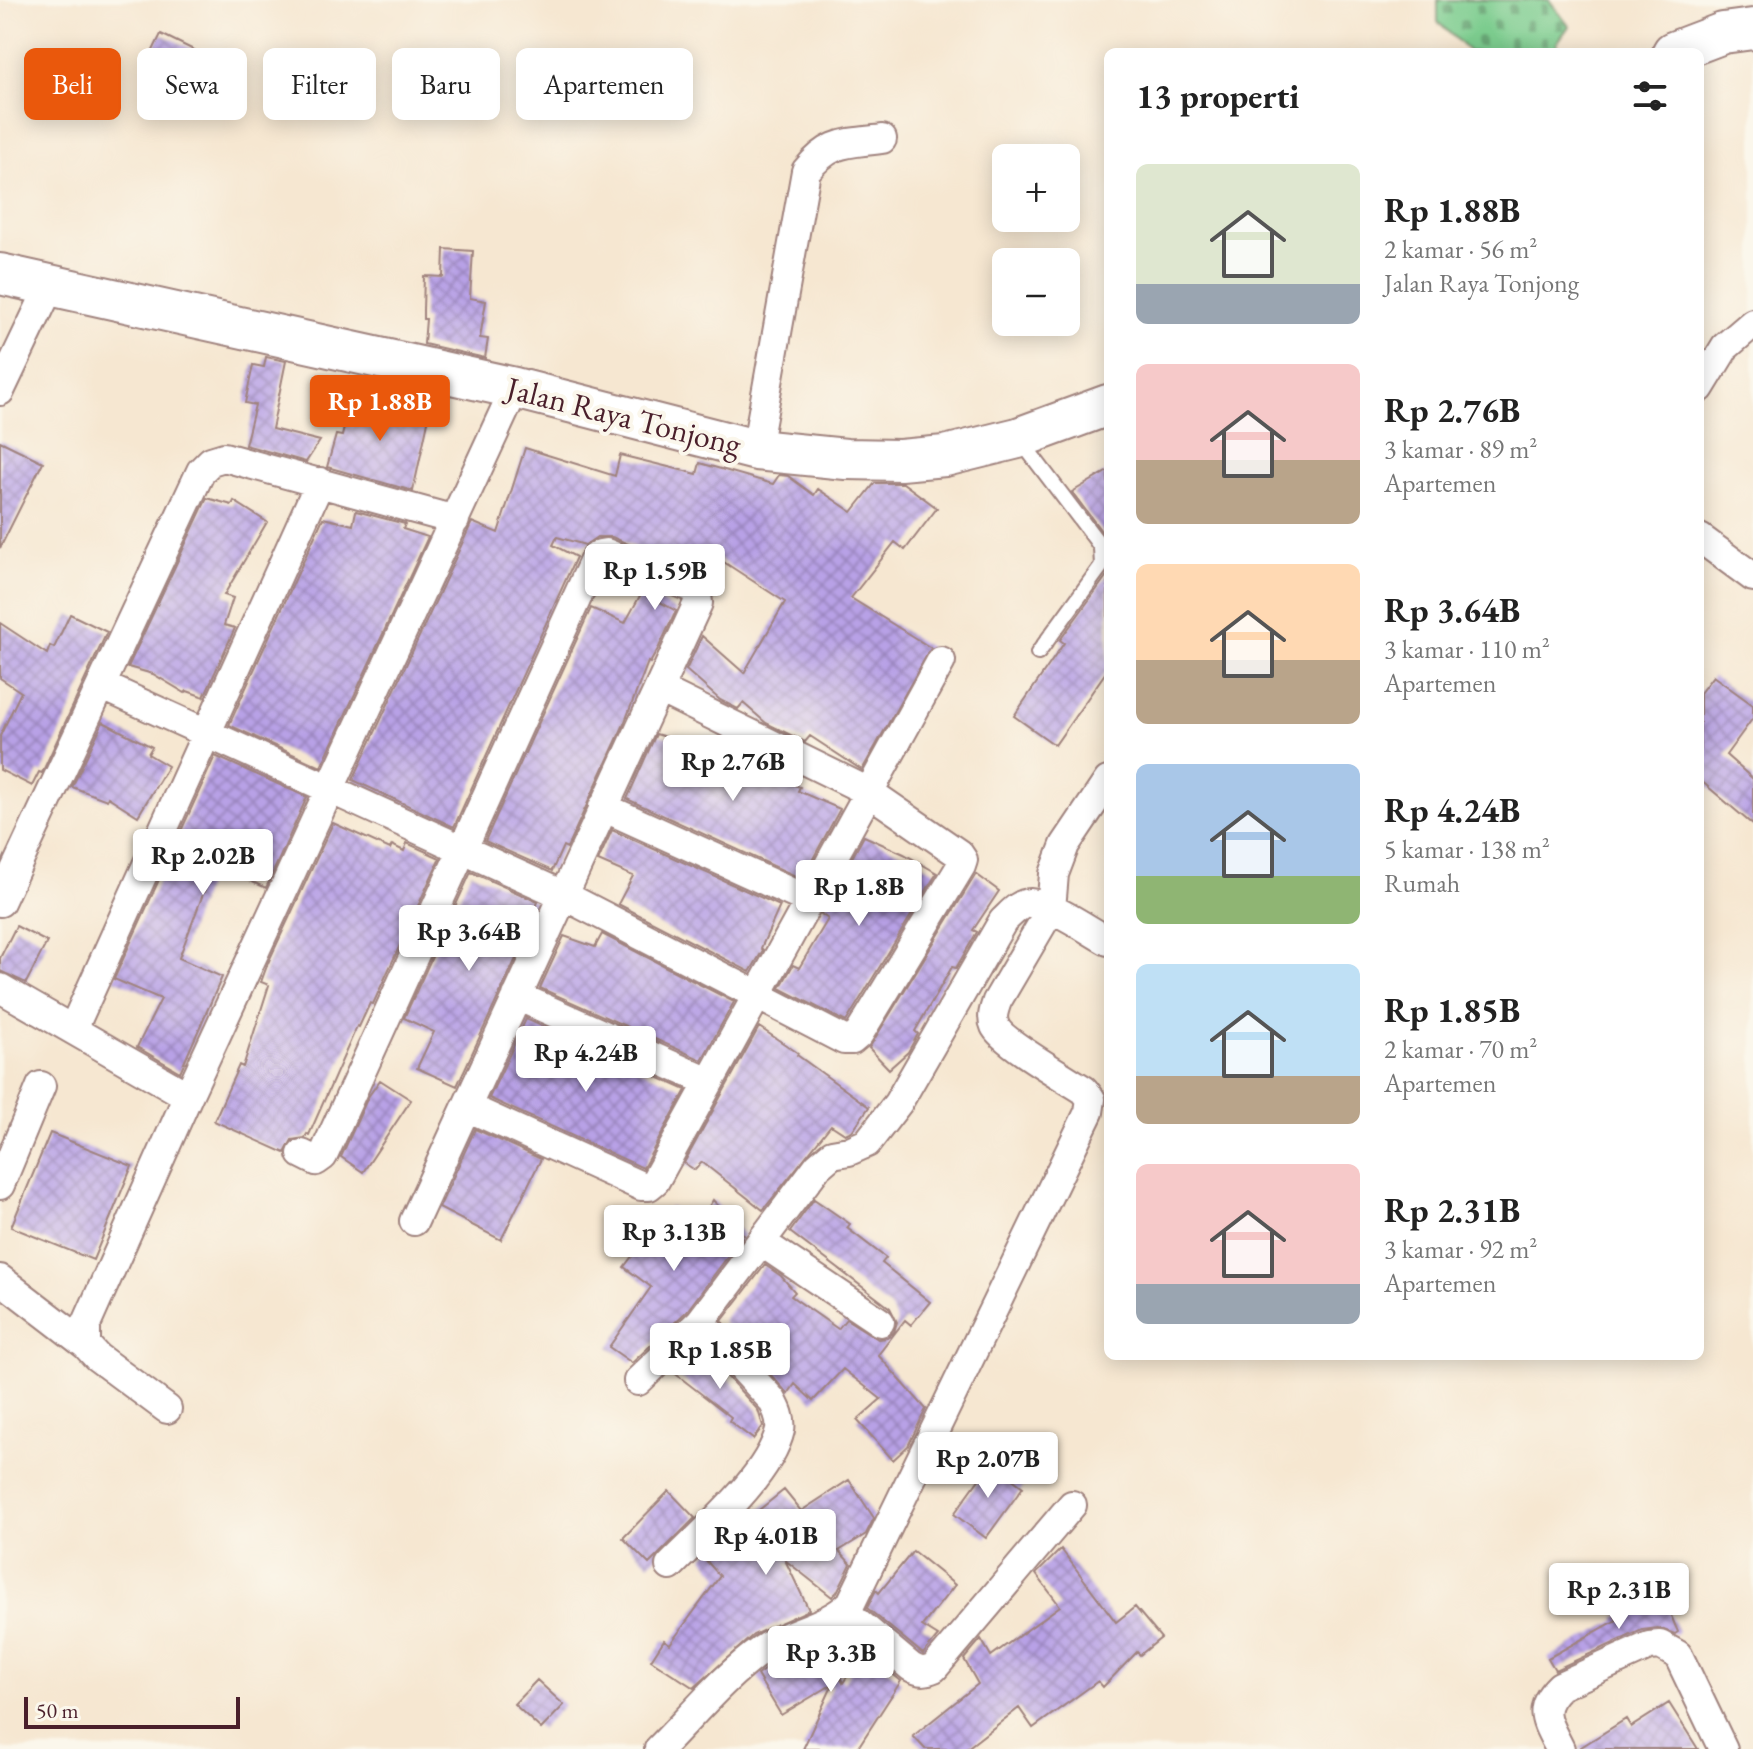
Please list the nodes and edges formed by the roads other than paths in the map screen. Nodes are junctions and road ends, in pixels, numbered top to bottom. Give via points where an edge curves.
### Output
1 (1753, 29) edge
2 (1684, 48) edge
3 (882, 139) dead end
4 (0, 274) edge
5 (51, 284) junction
6 (1753, 323) edge
7 (1704, 381) edge
8 (515, 388) junction
9 (0, 391) edge
10 (1104, 406) edge
11 (1018, 438) junction
12 (756, 450) junction
13 (320, 482) junction
14 (455, 520) junction
15 (1704, 541) edge
16 (1753, 577) edge
17 (1038, 653) dead end
18 (941, 661) dead end
19 (103, 686) junction
20 (659, 689) junction
21 (206, 733) junction
22 (1104, 787) edge
23 (331, 790) junction
24 (869, 792) junction
25 (603, 807) junction
26 (464, 850) junction
27 (563, 895) junction
28 (810, 901) junction
29 (0, 902) edge
30 (1051, 909) junction
31 (1104, 939) edge
32 (0, 988) edge
33 (517, 996) junction
34 (758, 997) junction
35 (73, 1029) junction
36 (709, 1082) junction
37 (41, 1086) dead end
38 (188, 1096) junction
39 (467, 1107) junction
40 (302, 1154) dead end
41 (0, 1185) edge
42 (414, 1221) dead end
43 (761, 1242) junction
44 (0, 1279) edge
45 (700, 1322) junction
46 (880, 1322) dead end
47 (86, 1345) junction
48 (638, 1381) dead end
49 (167, 1409) dead end
50 (1072, 1505) dead end
51 (670, 1566) dead end
52 (843, 1610) junction
53 (659, 1749) edge
54 (1560, 1749) edge
55 (1723, 1749) edge

1 - 2 main road via 1723,33
3 - 12 street via 835,145 806,171
4 - 5 main road, Jalan Raya Tonjong
5 - 8 main road, Jalan Raya Tonjong
5 - 9 street
6 - 7 street via 1725,347
8 - 12 main road, Jalan Raya Tonjong
8 - 14 street
10 - 11 main road, Jalan Raya Tonjong
11 - 12 main road, Jalan Raya Tonjong via 945,456 900,460
11 - 17 lane via 1096,540 1102,557 1102,565
13 - 14 street
13 - 19 street via 224,457 211,461 201,471
13 - 21 street
14 - 23 street
15 - 16 street
18 - 24 street
19 - 21 street
19 - 29 street
20 - 24 street
20 - 25 street
20 - 26 street via 698,603 697,594 600,554
21 - 23 street
21 - 35 street
22 - 30 street via 1058,859
23 - 26 street
23 - 38 street
24 - 28 street
24 - 34 street via 959,854 961,866 852,1040
25 - 27 street
25 - 28 street
26 - 27 street
26 - 40 street via 323,1156 316,1161
27 - 33 street
27 - 34 street
28 - 34 street
30 - 31 street
30 - 43 street via 1029,903 1003,921 898,1103 867,1143 832,1154 818,1166
30 - 52 street via 992,1016 1007,1040 1084,1090 1091,1099 1089,1112 858,1591
32 - 35 street
33 - 36 street
33 - 39 street
34 - 36 street
35 - 38 street
36 - 39 street via 649,1186
37 - 41 street
38 - 47 street via 86,1325
39 - 42 street
43 - 45 street
43 - 46 street
44 - 47 street
45 - 48 street
45 - 51 street via 772,1400 780,1428 756,1475
47 - 49 street
50 - 52 street via 934,1668 919,1672 911,1667
52 - 53 street via 749,1660
54 - 55 street via 1544,1715 1551,1695 1560,1686 1660,1645 1678,1655

